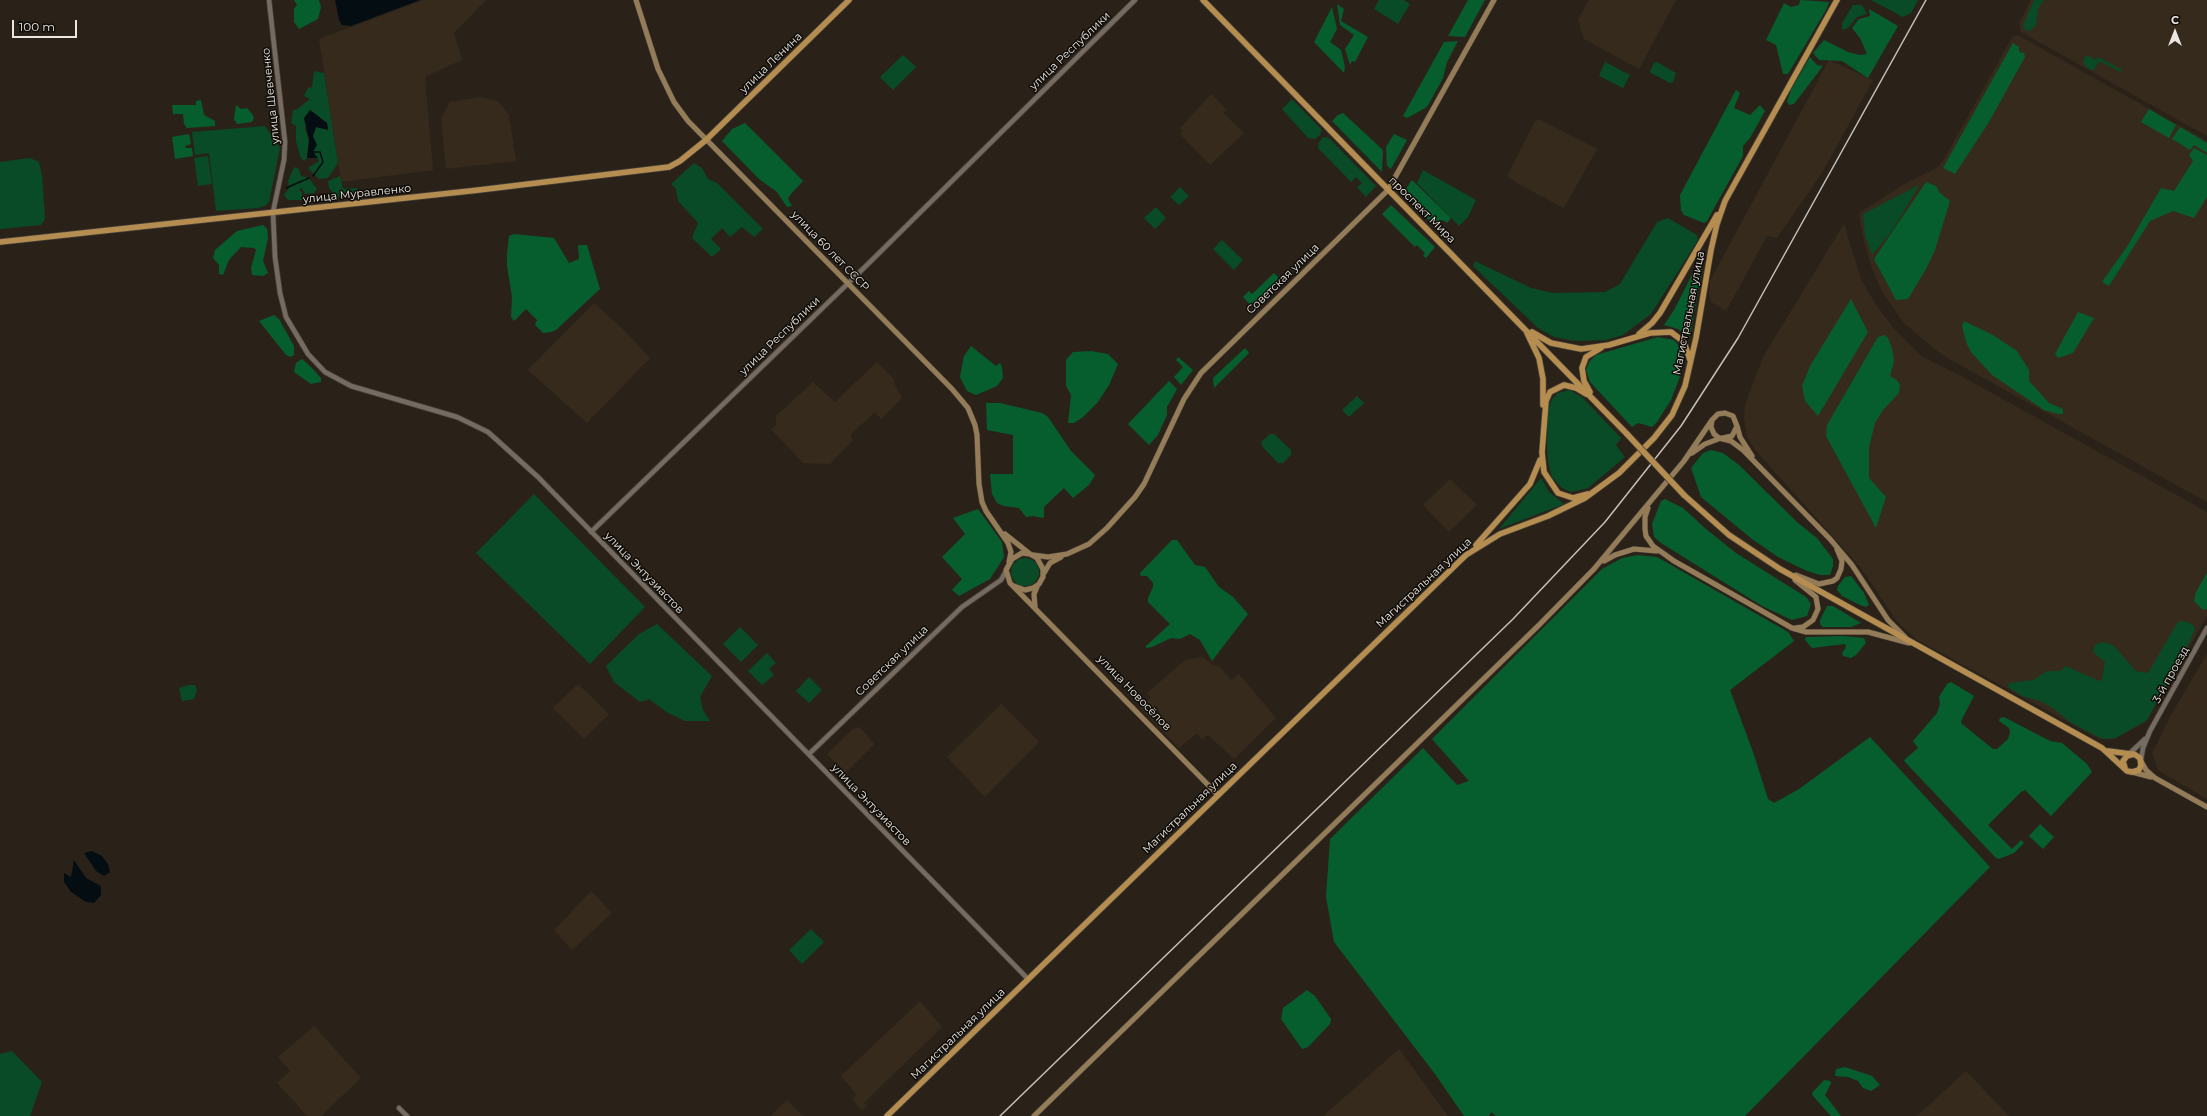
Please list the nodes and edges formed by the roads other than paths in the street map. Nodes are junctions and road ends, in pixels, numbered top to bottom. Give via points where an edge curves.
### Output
1 (269, 0) edge
2 (636, 0) edge
3 (849, 0) edge
4 (1135, 0) edge
5 (1203, 0) edge
6 (1494, 0) edge
7 (1837, 0) edge
8 (706, 140) junction
9 (1388, 190) junction
10 (1725, 201) junction
11 (273, 212) junction
12 (0, 242) edge
13 (848, 283) junction
14 (1520, 323) junction
15 (1635, 337) junction
16 (1609, 345) junction
17 (1690, 367) junction
18 (1594, 400) junction
19 (1543, 418) junction
20 (1712, 420) junction
21 (1737, 426) junction
22 (1722, 438) junction
23 (1542, 452) junction
24 (1684, 461) junction
25 (1756, 462) junction
26 (1595, 491) junction
27 (1650, 503) junction
28 (998, 527) junction
29 (591, 532) junction
30 (1830, 539) junction
31 (1659, 551) junction
32 (1067, 554) junction
33 (1032, 555) junction
34 (1466, 555) junction
35 (1009, 562) junction
36 (1780, 569) junction
37 (1006, 570) junction
38 (1594, 570) junction
39 (1042, 577) junction
40 (1039, 584) junction
41 (993, 586) junction
42 (1014, 586) junction
43 (1035, 607) junction
44 (1792, 628) junction
45 (2207, 628) edge
46 (1913, 644) junction
47 (2150, 731) junction
48 (2142, 743) junction
49 (2102, 748) junction
50 (2121, 753) junction
51 (809, 754) junction
52 (2130, 754) junction
53 (2141, 761) junction
54 (2125, 768) junction
55 (2132, 772) junction
56 (2155, 778) junction
57 (1218, 795) junction
58 (2207, 807) edge
59 (1028, 980) junction
60 (399, 1108) dead end
61 (407, 1116) edge
62 (887, 1116) edge
63 (1034, 1116) edge

1 - 11 street, улица Шевченко via 285,142 284,160
2 - 8 main road, улица 60 лет СССР via 647,39 667,88 680,112
3 - 8 main road, улица Ленина
4 - 13 street, улица Республики
5 - 9 main road, проспект Мира
6 - 9 main road, Советская улица
7 - 10 main road, Магистральная улица
8 - 11 main road, улица Муравленко via 680,161 663,168
8 - 13 main road, улица 60 лет СССР
9 - 14 main road, проспект Мира
9 - 32 main road, Советская улица via 1201,373 1184,399 1144,484 1096,539
10 - 15 main road via 1660,313
10 - 17 main road, Магистральная улица via 1711,250
11 - 12 main road, улица Муравленко
11 - 29 street, улица Энтузиастов via 274,252 281,300 294,333 314,362 351,386 457,417 488,432 538,477
13 - 28 main road, улица 60 лет СССР via 968,408 976,425 980,493 986,511
13 - 29 street, улица Республики
14 - 16 main road via 1542,338 1560,346 1581,349
14 - 18 main road, проспект Мира
14 - 19 main road via 1535,346 1539,358 1543,379
15 - 16 main road
15 - 17 main road via 1657,331 1677,335 1687,345
16 - 18 main road via 1590,354 1582,368 1584,381
17 - 26 main road, Магистральная улица via 1681,397 1665,424 1631,463
18 - 19 main road via 1570,386 1559,386 1548,396
18 - 36 main road, проспект Мира, bridge via 1684,495 1729,534
19 - 23 main road
20 - 21 main road via 1718,414 1727,413 1734,418
20 - 22 main road via 1712,431
20 - 24 main road
21 - 22 main road via 1732,436
21 - 25 main road via 1740,437
22 - 24 main road via 1699,447
22 - 25 main road via 1734,444
23 - 26 main road via 1544,472 1558,493 1573,498
23 - 34 main road via 1530,484
24 - 27 main road
25 - 30 main road
26 - 34 main road, Магистральная улица via 1565,509 1489,539
27 - 31 main road via 1645,517 1645,529 1649,541
27 - 38 main road
28 - 33 main road
28 - 35 main road via 1010,548
29 - 51 street, улица Энтузиастов
30 - 36 main road via 1842,561 1840,574 1833,581 1824,584 1814,583
30 - 46 main road via 1852,565 1888,620
31 - 38 main road via 1643,548 1624,551 1606,560
31 - 44 main road
32 - 33 main road
32 - 39 main road, Советская улица via 1050,563
33 - 35 main road via 1018,554
33 - 39 main road via 1042,564
34 - 57 main road, Магистральная улица
35 - 37 main road
36 - 44 main road via 1808,589 1818,602 1813,620 1803,627
36 - 46 main road, проспект Мира
37 - 41 street, Советская улица via 1003,578
37 - 42 main road via 1008,579
38 - 63 main road
39 - 40 main road
40 - 42 main road via 1029,590 1021,590
40 - 43 main road via 1034,594
41 - 42 street via 1003,582
41 - 51 street, Советская улица via 962,607
42 - 43 main road, улица Новосёлов
43 - 57 main road, улица Новосёлов
44 - 46 main road via 1806,632 1868,632
45 - 47 street, 3-й проезд
46 - 49 main road, проспект Мира
47 - 48 street
47 - 53 street
48 - 50 street via 2132,750
48 - 52 street
49 - 50 main road
49 - 54 main road
50 - 52 main road
51 - 59 street, улица Энтузиастов
52 - 53 main road via 2139,756
52 - 54 main road via 2123,762
53 - 55 main road via 2139,770
53 - 56 main road
54 - 55 main road
55 - 56 main road
56 - 58 main road
57 - 59 main road, Магистральная улица
59 - 62 main road, Магистральная улица
60 - 61 street

